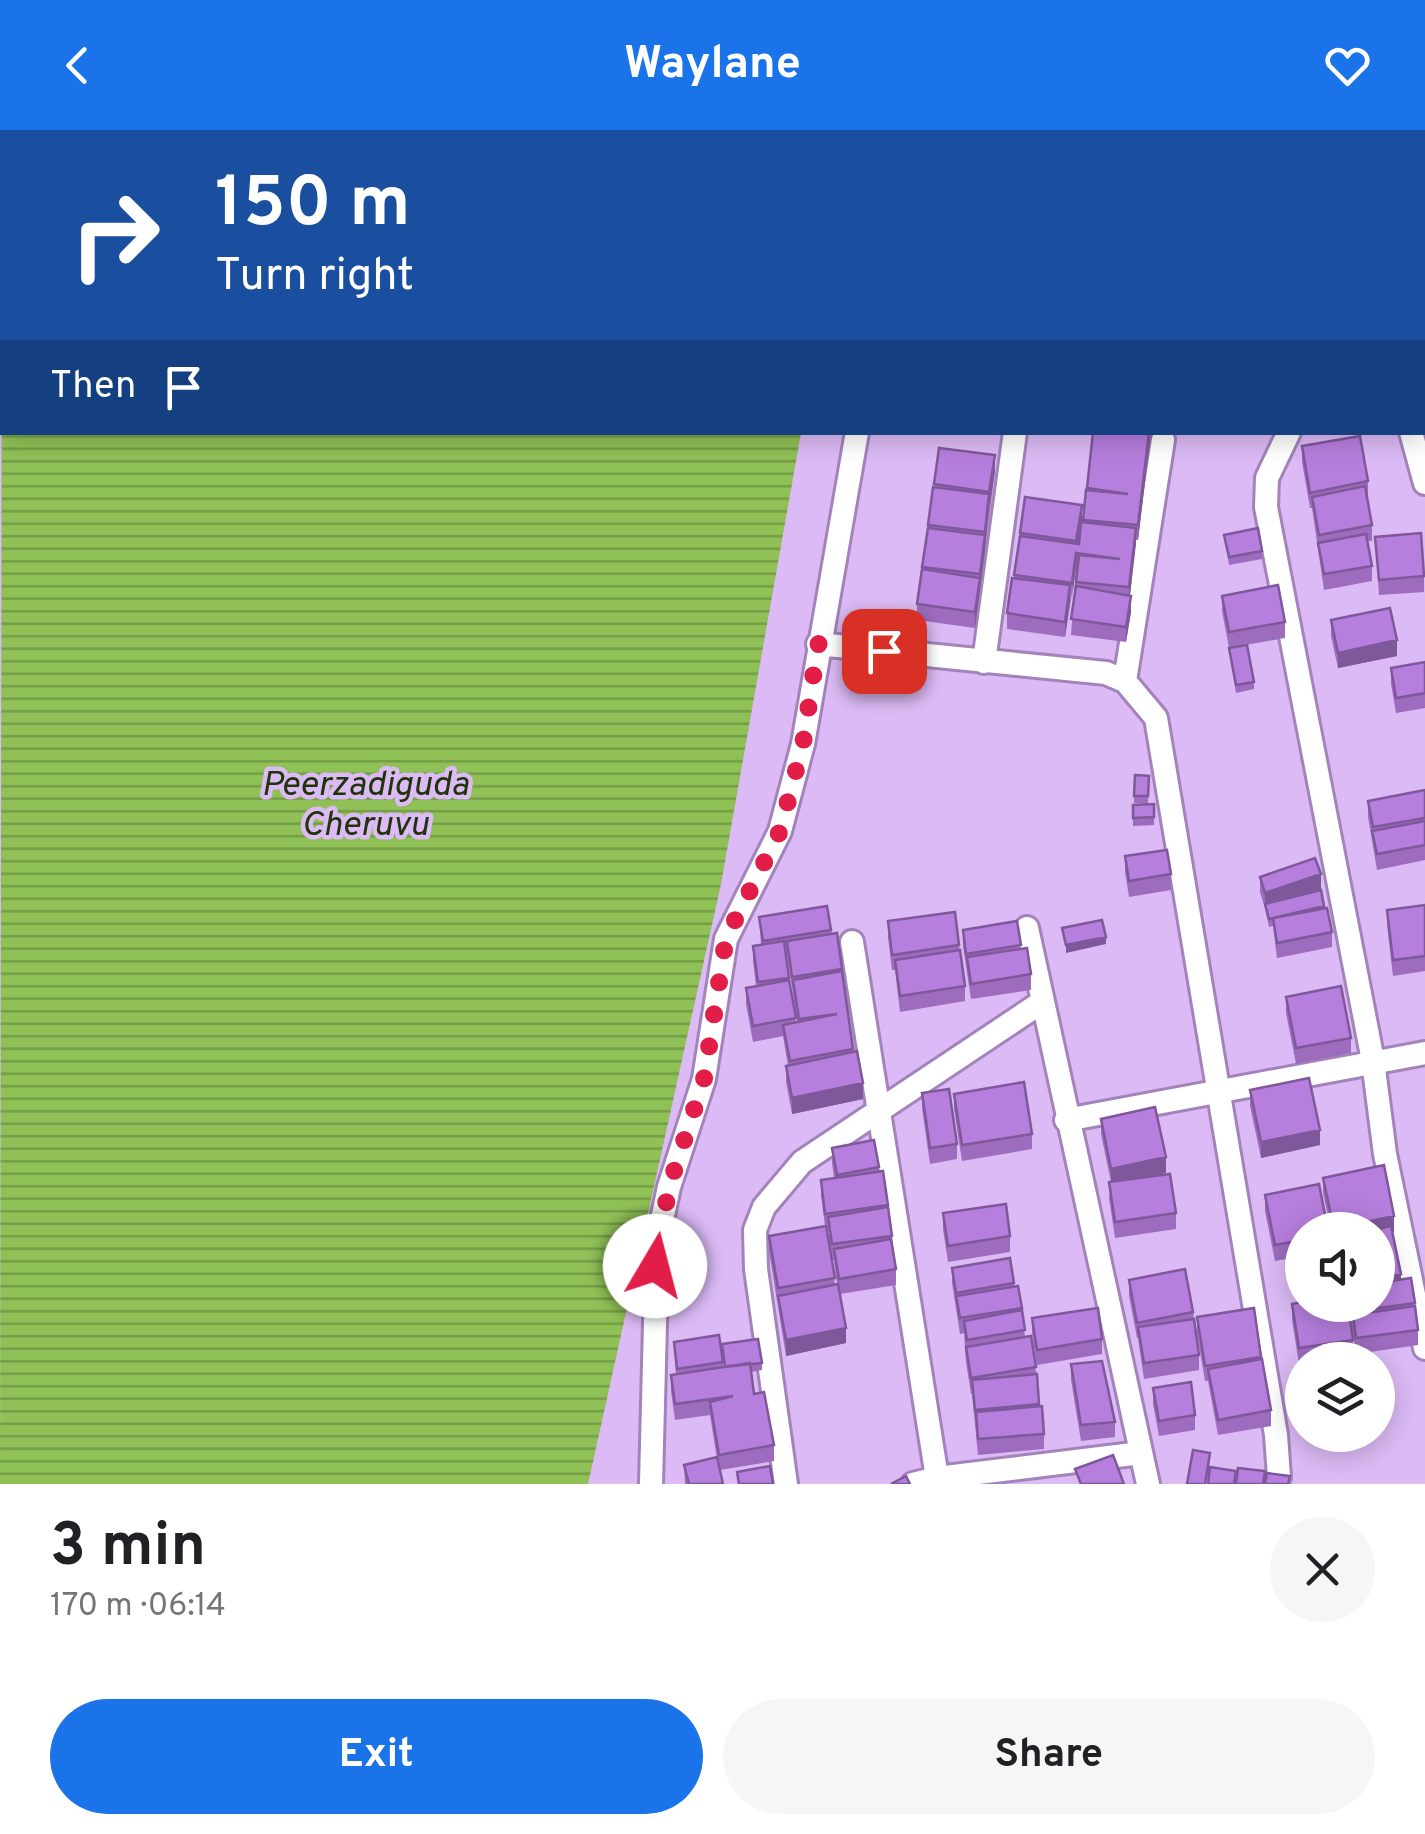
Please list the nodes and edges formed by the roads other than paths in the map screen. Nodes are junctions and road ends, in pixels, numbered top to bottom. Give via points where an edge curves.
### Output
1 (857, 435) edge
2 (1015, 435) edge
3 (1288, 435) edge
4 (1412, 435) edge
5 (1163, 440) dead end
6 (1425, 483) edge
7 (818, 644) junction
8 (984, 662) junction
9 (1124, 681) junction
10 (1026, 928) dead end
11 (852, 942) dead end
12 (1042, 1002) junction
13 (1425, 1053) edge
14 (1373, 1061) junction
15 (1221, 1093) junction
16 (879, 1110) junction
17 (1066, 1120) junction
18 (1425, 1348) edge
19 (1142, 1453) junction
20 (1280, 1477) edge
21 (937, 1481) edge
22 (651, 1484) edge
23 (786, 1484) edge
24 (913, 1484) edge
25 (1148, 1484) edge

1 - 7 street
2 - 8 street
3 - 14 street via 1267,478 1266,507
4 - 6 street
5 - 9 street
7 - 8 street
7 - 22 street via 803,744 780,831 726,938 704,1079 657,1243
8 - 9 street via 1106,673
9 - 15 street via 1156,718
10 - 12 street
11 - 16 street
12 - 16 street
12 - 17 street
13 - 14 street
14 - 15 street
14 - 18 street
15 - 17 street
15 - 20 street
16 - 21 street
16 - 23 street via 802,1162 754,1230
17 - 19 street
19 - 21 street
19 - 25 street
21 - 24 street

